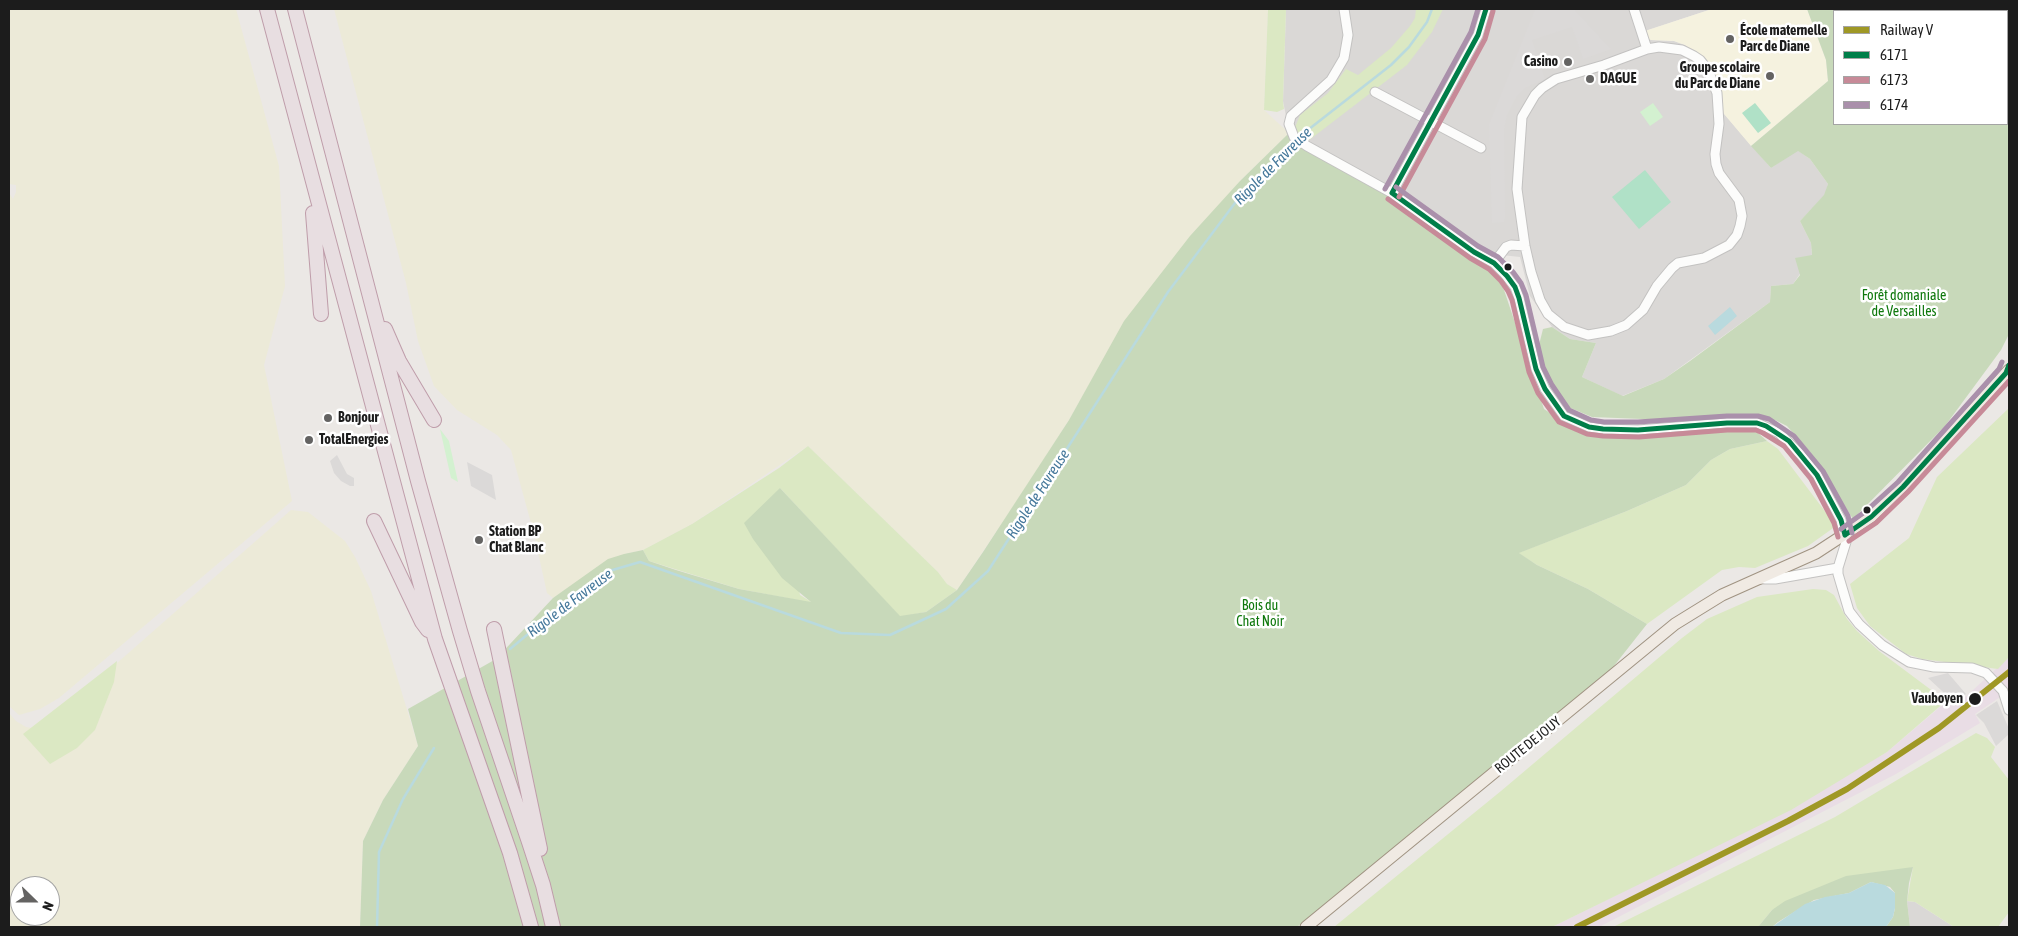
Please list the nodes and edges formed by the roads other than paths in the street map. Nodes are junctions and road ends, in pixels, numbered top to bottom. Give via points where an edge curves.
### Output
1 (267, 9) edge
2 (295, 9) edge
3 (1344, 9) edge
4 (1486, 9) edge
5 (1634, 9) edge
6 (1647, 49) junction
7 (1375, 92) dead end
8 (1431, 122) junction
9 (1481, 148) dead end
10 (315, 193) junction
11 (1392, 194) junction
12 (1525, 246) junction
13 (1494, 263) junction
14 (321, 314) dead end
15 (377, 321) junction
16 (2008, 369) edge
17 (434, 420) dead end
18 (374, 522) dead end
19 (1845, 535) junction
20 (1838, 568) junction
21 (1760, 578) junction
22 (494, 628) dead end
23 (435, 639) junction
24 (2009, 710) edge
25 (543, 885) junction
26 (531, 927) edge
27 (553, 927) edge
28 (1306, 927) edge

1 - 10 highway
2 - 15 highway
3 - 11 street via 1348,35 1339,69 1321,90 1294,111 1290,119 1295,136
4 - 8 street via 1478,35
5 - 6 street
6 - 12 street via 1556,79 1542,88 1526,108 1522,118 1517,189
6 - 12 street via 1670,47 1682,50 1700,60 1708,70 1717,93 1716,164 1718,173 1740,204 1742,216 1737,235 1729,245 1704,258 1678,263 1657,286 1643,310 1626,325 1595,335 1564,327 1548,314 1540,300
7 - 8 street
8 - 9 street
8 - 11 street
10 - 14 highway via 312,210
10 - 23 highway
11 - 13 street
12 - 13 street via 1506,247
13 - 19 street via 1515,287 1536,369 1544,389 1564,416 1589,427 1603,429 1638,430 1727,423 1766,426 1789,442 1817,475 1841,520
15 - 17 highway via 387,330 399,361
15 - 25 highway via 460,631
16 - 19 main road, ROUTE DE JOUY via 1893,496
18 - 23 highway via 422,622
19 - 20 street via 1846,548
19 - 21 main road, ROUTE DE JOUY
20 - 21 street, ROUTE DE JOUY via 1775,580
20 - 24 street via 1849,611 1865,631 1890,651 1915,664 1977,669 1986,673 2006,696
21 - 28 main road, ROUTE DE JOUY via 1722,595 1675,624
22 - 25 highway via 544,865
23 - 26 highway via 510,852
25 - 27 highway

